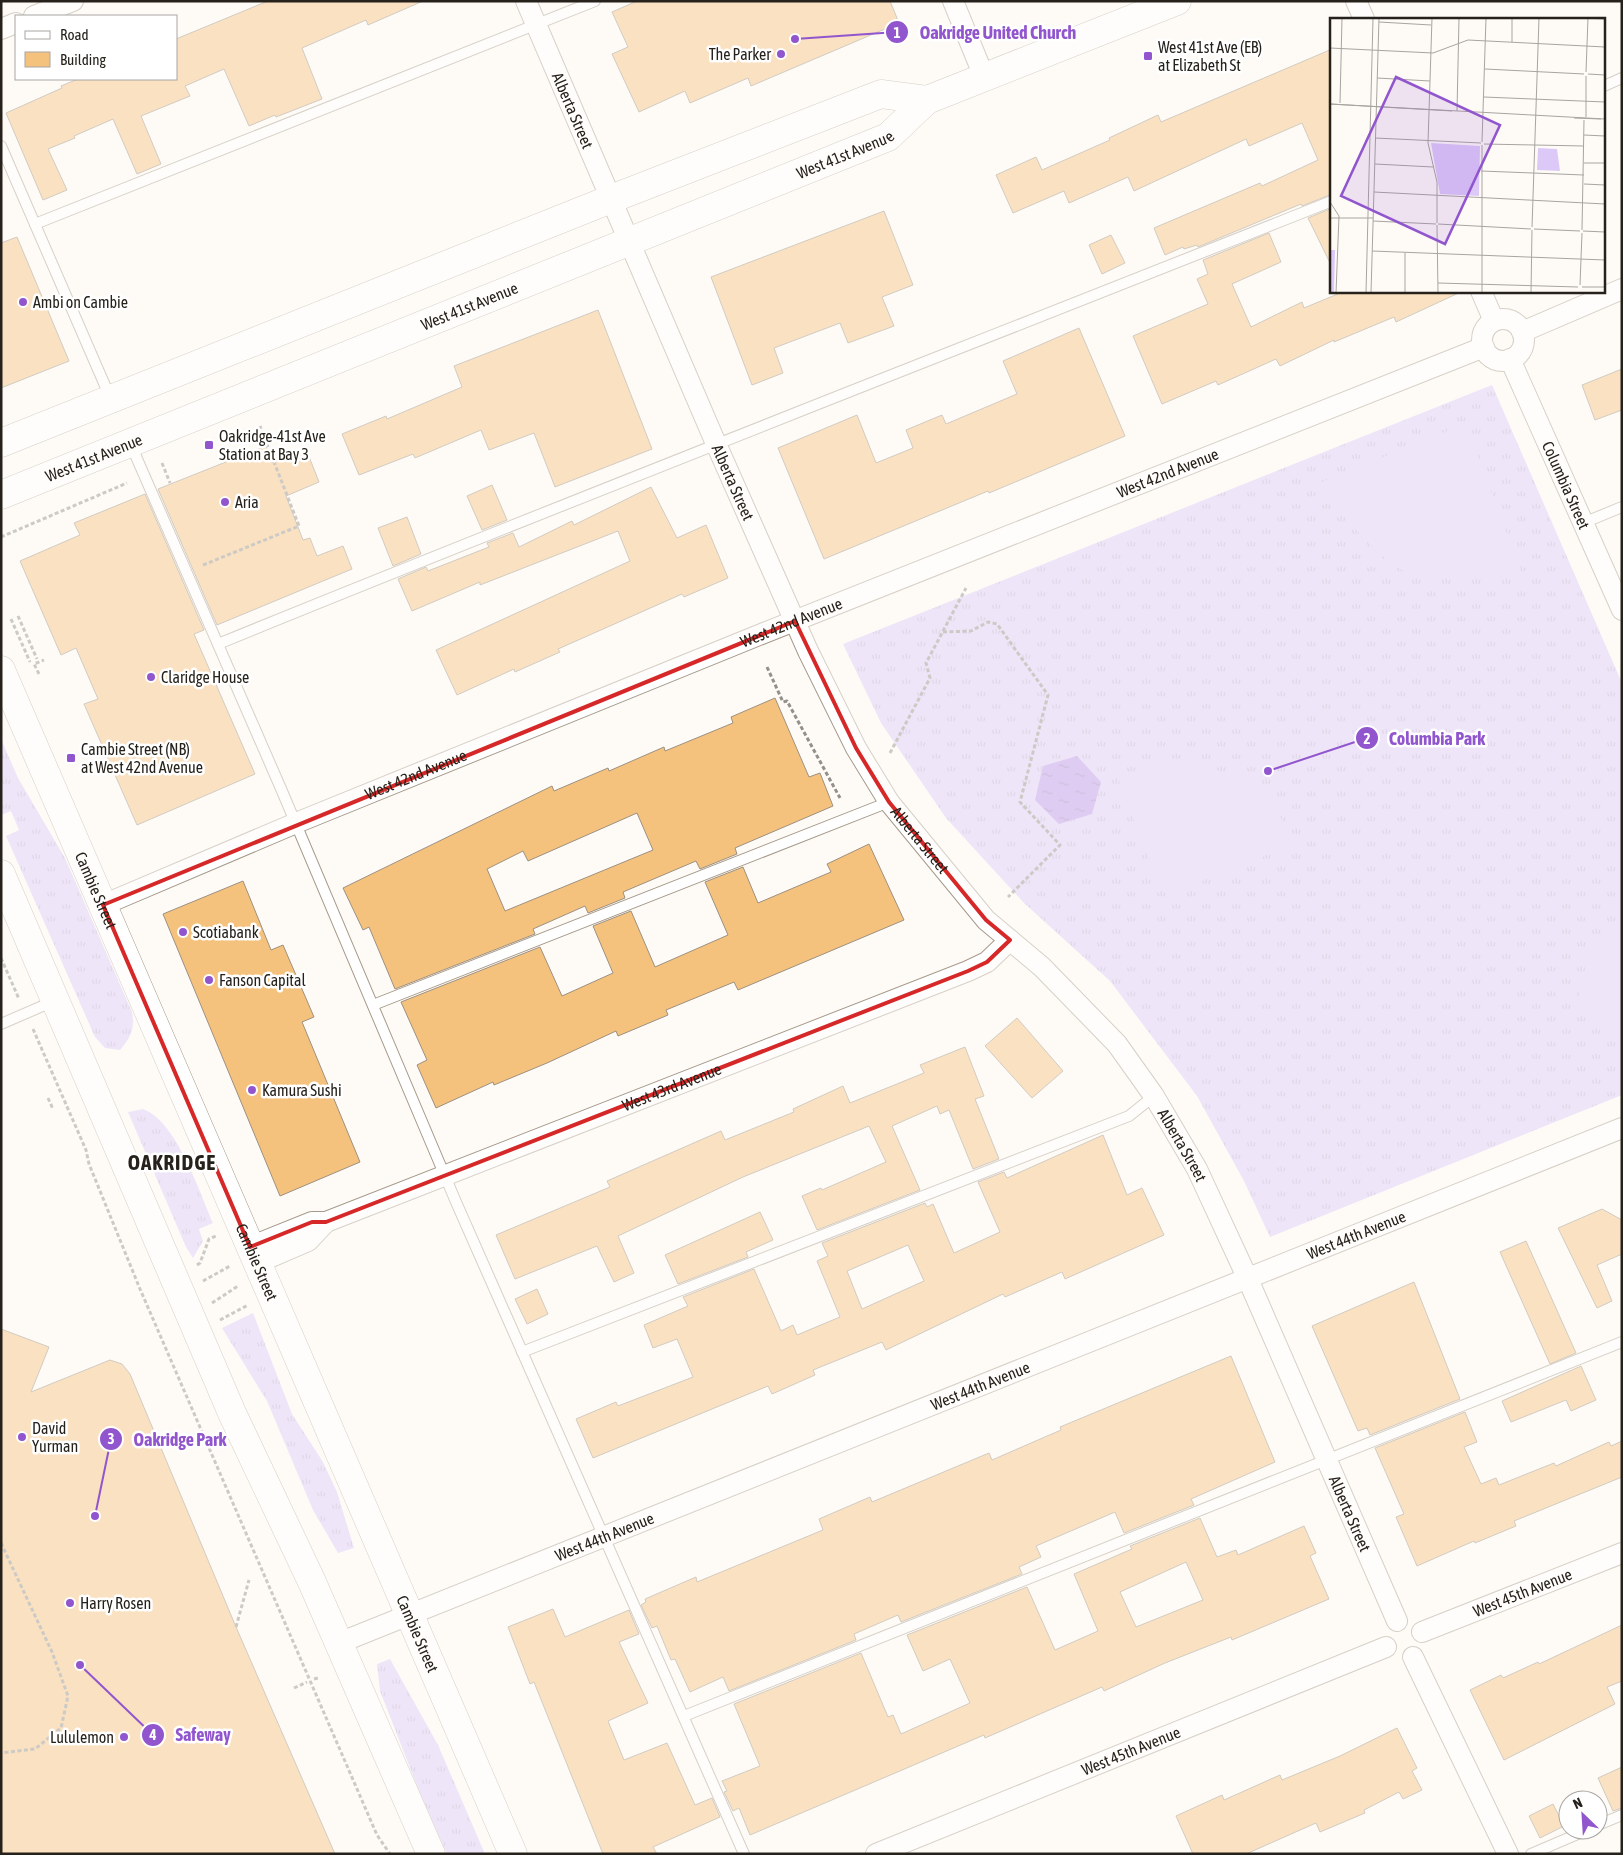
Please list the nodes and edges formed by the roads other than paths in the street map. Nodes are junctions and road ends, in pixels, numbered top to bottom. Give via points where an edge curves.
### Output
1 (72, 1) edge
2 (526, 1) edge
3 (595, 1) edge
4 (953, 1) edge
5 (1177, 1) edge
6 (1356, 1) edge
7 (37, 15) edge
8 (1364, 18) edge
9 (15, 23) edge
10 (537, 24) junction
11 (1, 29) edge
12 (985, 78) junction
13 (1622, 78) edge
14 (1606, 85) edge
15 (927, 100) junction
16 (1, 146) edge
17 (611, 199) junction
18 (1330, 202) edge
19 (35, 224) junction
20 (630, 243) junction
21 (1622, 289) edge
22 (1481, 292) edge
23 (1494, 321) junction
24 (1522, 332) junction
25 (1484, 348) junction
26 (1510, 360) junction
27 (111, 399) junction
28 (130, 443) junction
29 (1, 444) edge
30 (717, 446) junction
31 (1, 495) edge
32 (1622, 507) edge
33 (1583, 523) junction
34 (1622, 610) edge
35 (795, 621) junction
36 (218, 644) junction
37 (1, 670) edge
38 (890, 802) junction
39 (296, 823) junction
40 (1, 874) edge
41 (103, 906) junction
42 (1010, 940) junction
43 (55, 1000) junction
44 (373, 1005) junction
45 (1, 1024) edge
46 (1154, 1096) junction
47 (1622, 1128) edge
48 (445, 1176) junction
49 (245, 1265) junction
50 (1248, 1277) junction
51 (1622, 1342) edge
52 (522, 1352) junction
53 (1326, 1458) junction
54 (603, 1536) junction
55 (1622, 1552) edge
56 (409, 1614) junction
57 (1398, 1622) junction
58 (1422, 1632) junction
59 (339, 1643) junction
60 (1386, 1647) junction
61 (1413, 1657) junction
62 (684, 1716) junction
63 (1622, 1815) edge
64 (1608, 1821) edge
65 (1563, 1840) edge
66 (431, 1854) edge
67 (513, 1854) edge
68 (744, 1854) edge
69 (876, 1854) edge
70 (1508, 1854) edge
71 (1531, 1854) edge

1 - 7 street
2 - 10 street, Alberta Street
3 - 10 lane
4 - 12 street
5 - 12 main road, West 41st Avenue
6 - 8 street
9 - 11 street
10 - 17 street, Alberta Street
10 - 19 lane
12 - 15 main road, West 41st Avenue
13 - 14 lane
15 - 17 main road, West 41st Avenue via 881,94
15 - 20 main road, West 41st Avenue via 888,137
16 - 19 lane
17 - 20 street, Alberta Street
17 - 27 main road, West 41st Avenue
18 - 30 lane
19 - 27 lane
20 - 28 main road, West 41st Avenue
20 - 30 street, Alberta Street
21 - 24 street
22 - 23 street
23 - 24 street via 1513,322
23 - 25 street via 1485,330
24 - 26 street via 1523,345
25 - 26 street via 1498,360
25 - 35 street, West 42nd Avenue
26 - 33 street, Columbia Street
27 - 29 main road, West 41st Avenue
28 - 31 main road, West 41st Avenue
28 - 36 lane
30 - 35 street, Alberta Street
30 - 36 lane via 526,518
32 - 33 lane
33 - 34 street, Columbia Street
35 - 38 street, Alberta Street via 856,748
35 - 39 street, West 42nd Avenue
36 - 39 lane
37 - 41 main road, Cambie Street
38 - 42 street, Alberta Street via 986,920
38 - 44 lane
39 - 41 street, West 42nd Avenue
39 - 44 lane
40 - 43 main road
41 - 49 main road, Cambie Street
42 - 46 street, Alberta Street via 1042,967 1117,1044
42 - 48 street, West 43rd Avenue via 986,962 968,971
43 - 45 lane
43 - 59 main road via 232,1414
44 - 48 lane
46 - 50 street, Alberta Street via 1197,1170
46 - 52 lane via 1129,1116
47 - 50 street, West 44th Avenue
48 - 49 street, West 43rd Avenue via 326,1222 308,1240
48 - 52 lane
49 - 56 main road, Cambie Street
50 - 53 street, Alberta Street
50 - 54 street, West 44th Avenue
51 - 53 lane
52 - 54 lane
53 - 57 street, Alberta Street
53 - 62 lane
54 - 56 street, West 44th Avenue
54 - 62 lane
55 - 58 street, West 45th Avenue
56 - 59 street, West 44th Avenue
56 - 67 main road, Cambie Street
57 - 58 street via 1415,1623
57 - 60 street via 1386,1634
58 - 61 street via 1424,1644
59 - 66 main road
60 - 61 street via 1401,1659
60 - 69 street, West 45th Avenue
61 - 70 street
62 - 68 lane
63 - 64 lane
65 - 71 lane

